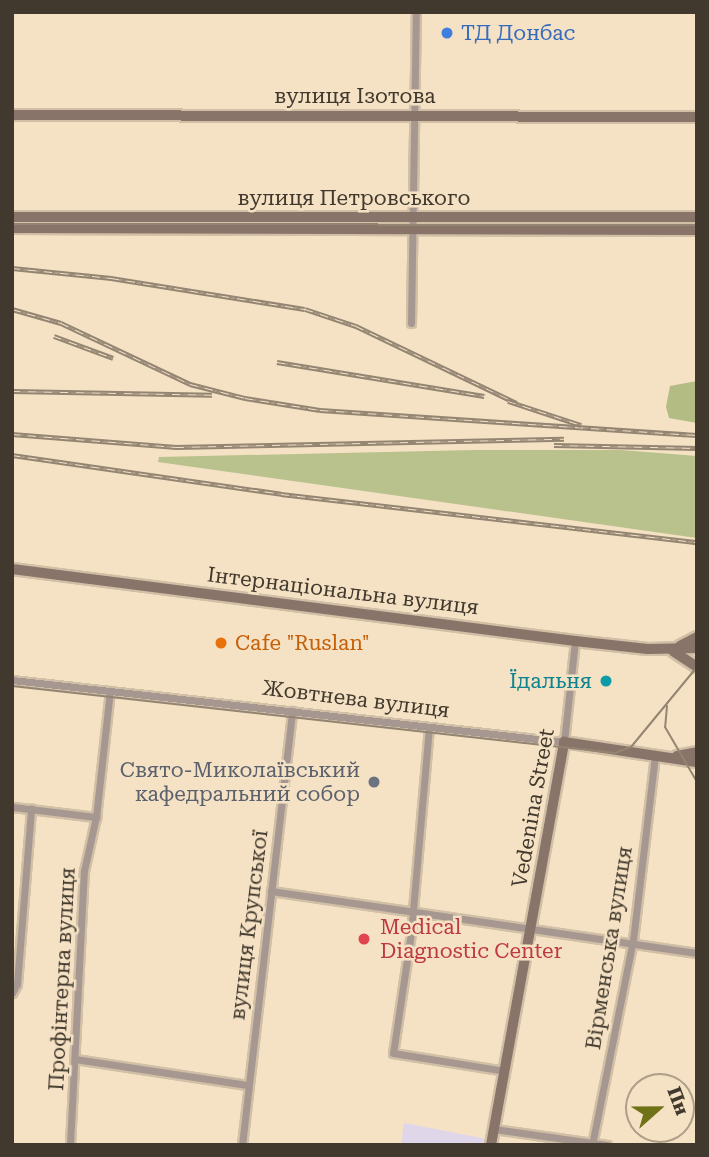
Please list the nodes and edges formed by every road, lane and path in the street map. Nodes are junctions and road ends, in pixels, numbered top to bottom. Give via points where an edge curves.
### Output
1 (416, 12) edge
2 (414, 115) junction
3 (12, 116) edge
4 (697, 117) edge
5 (12, 217) edge
6 (414, 217) junction
7 (697, 217) edge
8 (12, 228) edge
9 (414, 229) junction
10 (697, 230) edge
11 (411, 323) dead end
12 (12, 569) edge
13 (697, 637) edge
14 (575, 641) junction
15 (697, 648) edge
16 (670, 650) junction
17 (694, 662) edge
18 (12, 680) edge
19 (110, 691) junction
20 (292, 711) junction
21 (429, 727) junction
22 (564, 742) junction
23 (660, 757) junction
24 (696, 759) edge
25 (12, 807) edge
26 (31, 809) junction
27 (96, 817) junction
28 (271, 891) junction
29 (411, 913) junction
30 (531, 929) junction
31 (633, 940) junction
32 (697, 953) edge
33 (12, 993) edge
34 (75, 1059) junction
35 (505, 1072) junction
36 (247, 1085) junction
37 (494, 1129) junction
38 (592, 1143) edge
39 (71, 1145) edge
40 (242, 1145) edge
41 (491, 1145) edge
42 (607, 1145) edge

1 - 2 street
2 - 3 main road, вулиця Ізотова
2 - 4 main road, вулиця Ізотова
2 - 6 street
5 - 6 main road, вулиця Петровського
6 - 7 main road, вулиця Петровського
6 - 9 street
8 - 9 main road, вулиця Петровського
9 - 10 main road, вулиця Петровського
9 - 11 street
12 - 14 main road, Інтернаціональна вулиця
13 - 16 main road
14 - 16 main road, Інтернаціональна вулиця
14 - 22 street, Vedenina Street
15 - 16 main road, Інтернаціональна вулиця
16 - 17 main road, Інтернаціональна вулиця
18 - 19 street, Жовтнева вулиця
19 - 20 street, Жовтнева вулиця
19 - 27 street, Профінтерна вулиця
20 - 21 street, Жовтнева вулиця
20 - 28 street, вулиця Крупської
21 - 22 street, Жовтнева вулиця
21 - 29 street
22 - 23 main road, Жовтнева вулиця
22 - 30 main road, Vedenina Street
23 - 24 main road, Жовтнева вулиця
23 - 31 street, Вірменська вулиця
25 - 26 street
26 - 27 street
26 - 33 street via 17,984
27 - 34 street, Профінтерна вулиця via 84,871
28 - 29 street
28 - 36 street, вулиця Крупської
29 - 30 street
29 - 35 street via 393,1054
30 - 31 street
30 - 35 main road, Vedenina Street
31 - 32 street
31 - 38 street, Вірменська вулиця
34 - 36 street
34 - 39 street, Профінтерна вулиця
35 - 37 main road, Vedenina Street
36 - 40 street, вулиця Крупської
37 - 38 street
37 - 41 main road, Vedenina Street
38 - 42 street

